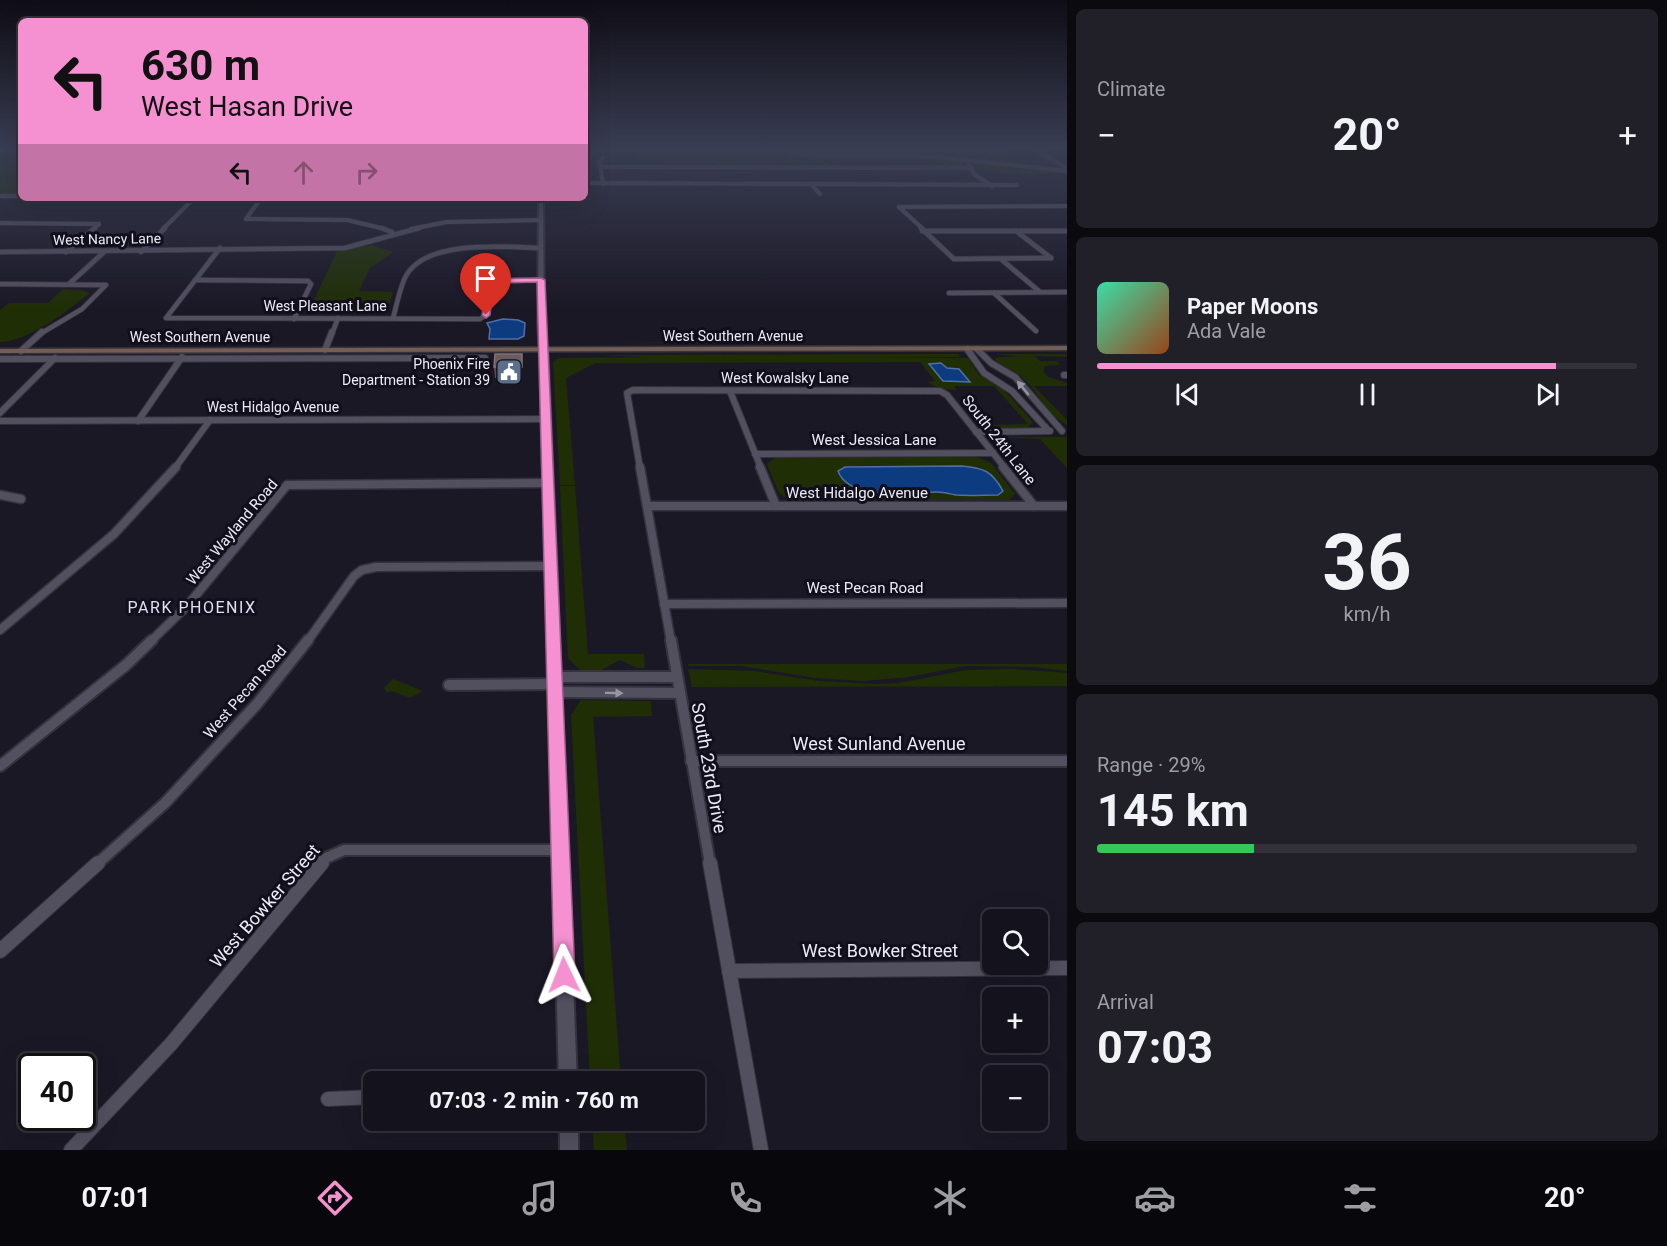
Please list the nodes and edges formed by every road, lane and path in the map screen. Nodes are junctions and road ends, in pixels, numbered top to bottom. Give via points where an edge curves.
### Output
1 (191, 201) edge
2 (259, 201) edge
3 (541, 201) edge
4 (1067, 206) edge
5 (541, 220) junction
6 (0, 223) edge
7 (922, 231) junction
8 (1016, 231) junction
9 (1067, 231) edge
10 (393, 233) junction
11 (220, 248) junction
12 (540, 248) junction
13 (0, 252) edge
14 (66, 252) junction
15 (104, 252) junction
16 (141, 252) junction
17 (1002, 260) junction
18 (195, 280) junction
19 (541, 280) junction
20 (0, 284) edge
21 (69, 284) junction
22 (949, 292) dead end
23 (994, 292) junction
24 (1040, 292) junction
25 (1067, 292) edge
26 (338, 318) junction
27 (393, 318) junction
28 (294, 319) junction
29 (1036, 331) dead end
30 (1067, 348) edge
31 (972, 349) junction
32 (187, 350) junction
33 (325, 350) junction
34 (543, 350) junction
35 (0, 351) edge
36 (21, 351) junction
37 (62, 351) junction
38 (398, 354) junction
39 (485, 358) dead end
40 (0, 359) edge
41 (54, 359) junction
42 (181, 359) junction
43 (730, 391) junction
44 (942, 391) joint
45 (628, 392) joint
46 (3, 411) edge
47 (546, 419) junction
48 (210, 420) junction
49 (0, 421) edge
50 (138, 421) junction
51 (1049, 431) junction
52 (1064, 431) edge
53 (976, 432) junction
54 (755, 453) junction
55 (993, 453) junction
56 (548, 483) junction
57 (0, 495) edge
58 (21, 499) dead end
59 (647, 506) junction
60 (776, 506) junction
61 (1034, 506) junction
62 (1067, 506) edge
63 (550, 566) junction
64 (1067, 603) edge
65 (664, 604) junction
66 (0, 630) edge
67 (676, 677) junction
68 (555, 684) junction
69 (449, 685) dead end
70 (679, 693) junction
71 (691, 761) junction
72 (1067, 761) edge
73 (0, 766) edge
74 (560, 850) junction
75 (0, 951) edge
76 (1067, 968) edge
77 (729, 971) junction
78 (567, 1071) edge
79 (363, 1098) edge
80 (328, 1099) dead end
81 (568, 1131) edge
82 (71, 1150) edge
83 (569, 1150) edge
84 (762, 1150) edge

1 - 16 street
2 - 10 street via 246,217 248,220 347,220
3 - 5 street
4 - 7 street via 899,207
5 - 10 street, West Nancy Lane via 460,221
5 - 12 street
6 - 14 street via 99,224
7 - 8 street
7 - 17 street via 954,259
8 - 9 street
8 - 17 street via 1051,258
10 - 11 street, West Nancy Lane via 345,248
11 - 16 street, West Nancy Lane
11 - 18 street
12 - 19 street
12 - 27 street via 473,248 426,259 407,274
13 - 14 street, West Nancy Lane
14 - 15 street, West Nancy Lane
15 - 16 street, West Nancy Lane
15 - 21 street
17 - 24 street
18 - 28 street via 307,280 311,283
18 - 28 street, West Pleasant Lane via 166,318
19 - 27 street, West Pleasant Lane via 492,280 484,317
19 - 34 street
20 - 21 street
21 - 36 street via 104,284 105,288
22 - 23 street
23 - 24 street
23 - 29 street
24 - 25 street
26 - 27 street, West Pleasant Lane
26 - 28 street, West Pleasant Lane
26 - 33 street
30 - 31 main road, West Southern Avenue
31 - 34 main road, West Southern Avenue
31 - 51 street via 984,373 1012,391
52 -> 31 street via 1015,377
32 - 33 main road, West Southern Avenue
32 - 37 main road, West Southern Avenue
32 - 42 street
33 - 38 main road, West Southern Avenue
34 - 38 main road, West Southern Avenue
34 - 47 street
35 - 36 main road, West Southern Avenue
36 - 37 main road, West Southern Avenue
37 - 41 street
38 - 39 street, West Southern Avenue
38 - 42 street, West Southern Avenue
40 - 41 street, West Southern Avenue
41 - 42 street, West Southern Avenue
41 - 46 street
42 - 50 street
43 - 44 street, West Kowalsky Lane
43 - 45 street, West Kowalsky Lane
43 - 54 street
44 - 53 street, South 24th Lane
45 - 59 street, South 23rd Drive
46 - 49 street
47 - 48 street, West Hidalgo Avenue
47 - 56 street
48 - 50 street, West Hidalgo Avenue
48 - 66 street via 173,473 104,546
49 - 50 street, West Hidalgo Avenue
51 - 52 street
51 - 53 street
53 - 55 street, South 24th Lane
54 - 55 street, West Jessica Lane
54 - 60 street
55 - 61 street, South 24th Lane
56 - 63 street
56 - 73 street, West Wayland Road via 287,485 187,606 126,665
57 - 58 street
59 - 60 street, West Hidalgo Avenue
59 - 65 street, South 23rd Drive
60 - 61 street, West Hidalgo Avenue
61 - 62 street, West Hidalgo Avenue
63 - 68 street
63 - 75 street, West Pecan Road via 376,567 358,572 257,704 165,803
64 - 65 street, West Pecan Road
65 - 67 street, South 23rd Drive
67 - 68 street
67 - 70 street, South 23rd Drive
68 - 69 street
68 -> 70 street
68 - 74 street
70 - 71 street, South 23rd Drive
71 - 72 street, West Sunland Avenue
71 - 77 street, South 23rd Drive
74 - 78 street
74 - 82 street, West Bowker Street via 344,850 326,858 200,1012
76 - 77 street, West Bowker Street
77 - 84 street, South 23rd Drive
79 - 80 street
81 - 83 street

